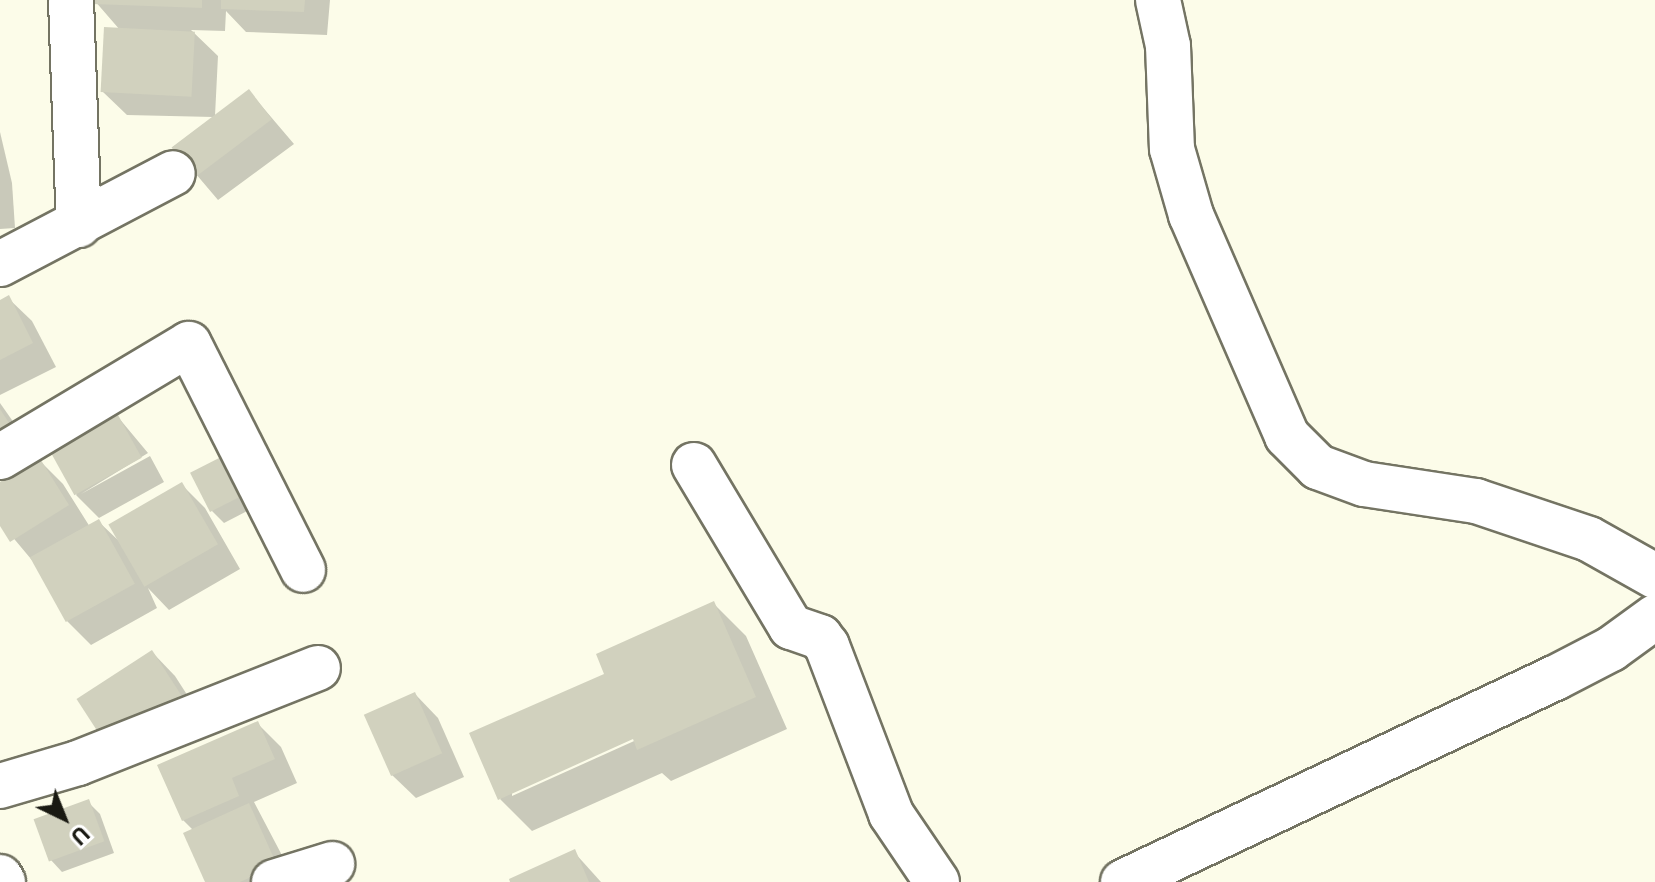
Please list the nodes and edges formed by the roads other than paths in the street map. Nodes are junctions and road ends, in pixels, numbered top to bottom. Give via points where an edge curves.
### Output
1 (71, 0) edge
2 (1158, 0) edge
3 (173, 173) dead end
4 (79, 225) junction
5 (0, 264) edge
6 (0, 457) edge
7 (694, 465) dead end
8 (303, 570) dead end
9 (1655, 576) edge
10 (1655, 617) edge
11 (318, 668) dead end
12 (0, 786) edge
13 (332, 864) dead end
14 (274, 882) edge
15 (937, 882) edge
16 (1123, 882) edge

1 - 4 street
2 - 9 street via 1168,46 1172,149 1191,215 1287,436 1330,471 1364,484 1476,501 1589,539
3 - 4 street
4 - 5 street
6 - 8 street via 189,344
7 - 15 street via 791,627 820,637 827,646 891,814
10 - 16 street via 1611,649 1555,678
11 - 12 street via 78,763
13 - 14 street

